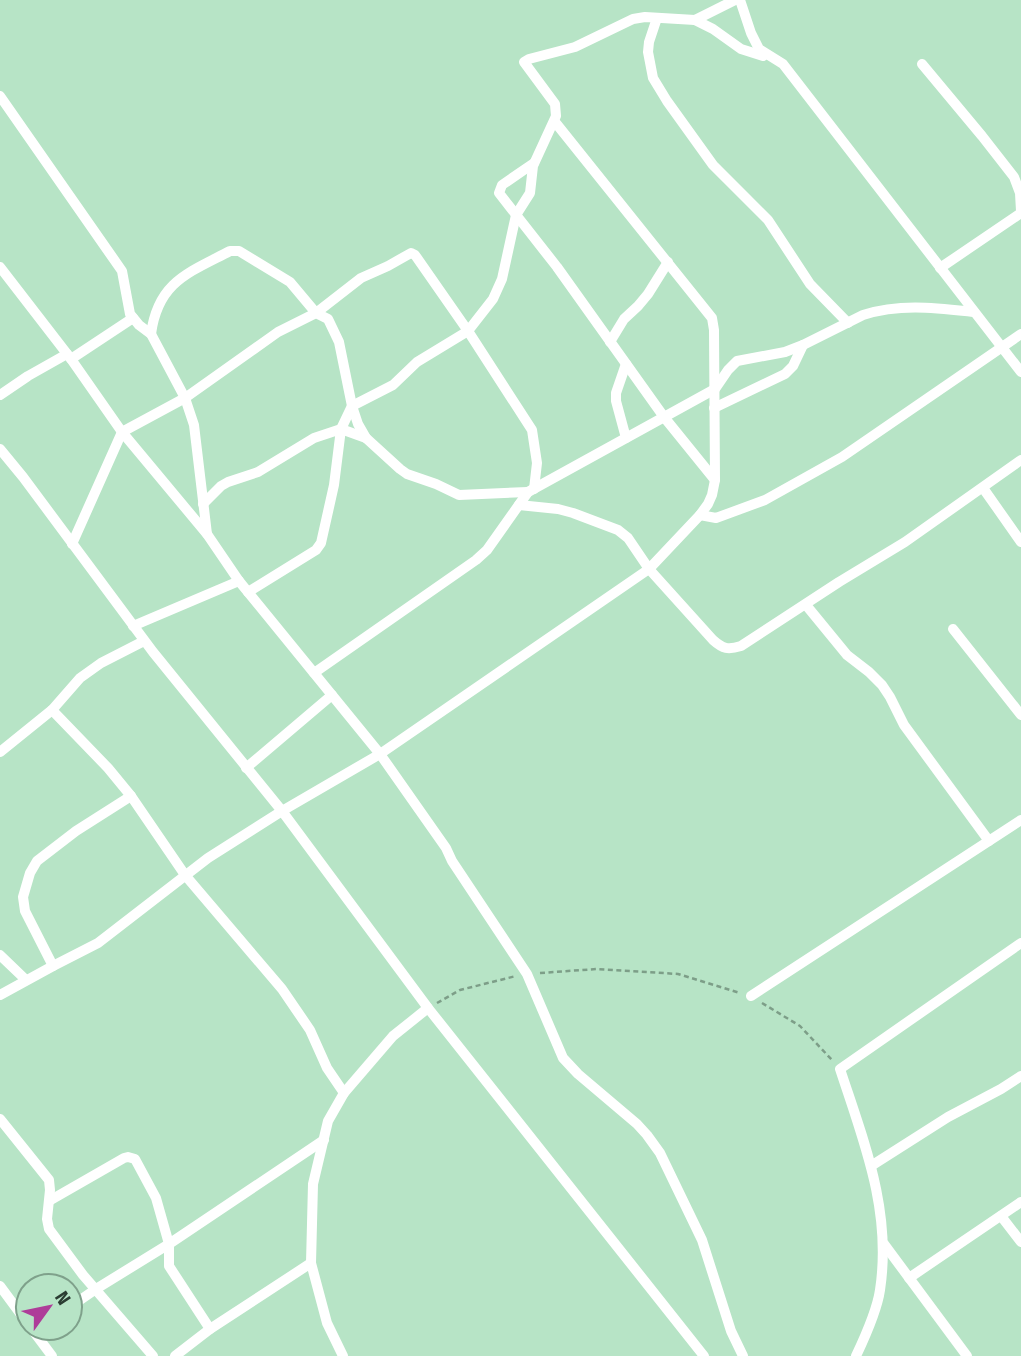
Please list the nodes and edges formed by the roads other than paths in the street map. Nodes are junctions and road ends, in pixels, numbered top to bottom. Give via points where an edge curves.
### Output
1 (738, 0) edge
2 (657, 18) junction
3 (695, 20) junction
4 (783, 64) junction
5 (922, 64) dead end
6 (0, 96) edge
7 (555, 122) junction
8 (534, 163) junction
9 (1021, 212) edge
10 (516, 215) junction
11 (668, 262) junction
12 (0, 267) edge
13 (940, 268) junction
14 (974, 312) junction
15 (316, 313) junction
16 (132, 318) junction
17 (848, 323) junction
18 (468, 331) junction
19 (151, 334) junction
20 (1021, 334) edge
21 (610, 342) junction
22 (803, 345) junction
23 (1001, 347) junction
24 (69, 356) junction
25 (626, 364) junction
26 (1021, 372) edge
27 (715, 389) junction
28 (0, 394) edge
29 (185, 398) junction
30 (352, 406) junction
31 (714, 408) junction
32 (664, 417) junction
33 (341, 429) junction
34 (122, 432) junction
35 (366, 438) junction
36 (626, 438) junction
37 (0, 449) edge
38 (1021, 460) edge
39 (715, 480) junction
40 (983, 488) junction
41 (531, 491) junction
42 (203, 504) junction
43 (519, 505) junction
44 (700, 514) junction
45 (206, 534) junction
46 (1021, 541) edge
47 (72, 544) junction
48 (649, 569) junction
49 (239, 581) junction
50 (248, 592) junction
51 (806, 605) junction
52 (133, 626) junction
53 (953, 629) dead end
54 (144, 641) junction
55 (314, 673) junction
56 (332, 695) junction
57 (52, 709) junction
58 (1021, 715) edge
59 (0, 752) edge
60 (380, 754) junction
61 (246, 768) junction
62 (131, 796) junction
63 (282, 811) junction
64 (1021, 820) edge
65 (989, 841) junction
66 (185, 875) junction
67 (1021, 943) edge
68 (0, 956) edge
69 (53, 966) junction
70 (26, 981) junction
71 (0, 995) edge
72 (751, 996) road end
73 (428, 1009) junction
74 (1021, 1076) edge
75 (344, 1093) junction
76 (0, 1119) edge
77 (324, 1140) junction
78 (871, 1166) junction
79 (49, 1201) junction
80 (1021, 1202) edge
81 (1001, 1216) junction
82 (1021, 1242) edge
83 (169, 1244) junction
84 (884, 1244) junction
85 (311, 1263) junction
86 (909, 1278) junction
87 (0, 1286) edge
88 (96, 1289) junction
89 (84, 1297) edge
90 (14, 1304) edge
91 (210, 1329) junction
92 (153, 1356) edge
93 (175, 1356) edge
94 (343, 1356) edge
95 (704, 1356) edge
96 (743, 1356) edge
97 (856, 1356) edge
98 (967, 1356) edge

1 - 3 street
1 - 4 street via 759,49
2 - 3 street
2 - 7 street via 633,19 575,47 524,62 555,104
2 - 17 street via 648,52 653,78 667,101 713,165 768,220 810,284
3 - 4 street via 741,49
4 - 13 street
5 - 9 street via 1014,177
6 - 16 street via 122,271
7 - 8 street
7 - 11 street
8 - 10 street via 531,190
8 - 10 street via 499,189
9 - 13 street
10 - 18 street via 502,279
10 - 21 street
11 - 21 street
11 - 27 street via 714,322
12 - 24 street
13 - 14 street
14 - 17 street via 900,309 874,312
14 - 23 street
15 - 18 street via 361,278 412,253
15 - 19 street via 290,282 233,250 170,288 153,316
15 - 29 street via 278,332
15 - 30 street via 326,317 337,336
16 - 19 street
16 - 24 street
17 - 22 street
18 - 30 street via 416,362 393,385
18 - 41 street via 532,430 537,463
19 - 29 street
20 - 23 street
21 - 25 street
22 - 27 street via 737,361
22 - 31 street via 785,374
23 - 26 street
23 - 44 street via 842,457 765,500 716,517
24 - 28 street
24 - 34 street
25 - 32 street
25 - 36 street via 616,393
27 - 31 street
27 - 32 street
29 - 34 street
29 - 42 street via 194,425
30 - 33 street
30 - 35 street
31 - 39 street
32 - 36 street
32 - 39 street
33 - 35 street
33 - 42 street via 314,438 258,472 228,482
33 - 50 street via 321,542 316,550
34 - 45 street
34 - 47 street
35 - 41 street via 407,474 453,493
36 - 41 street
37 - 47 street
38 - 40 street
39 - 44 street
40 - 46 street
40 - 51 street
41 - 43 street
42 - 45 street
43 - 48 street via 558,509 618,530
43 - 55 street via 476,561
44 - 48 street
45 - 49 street
47 - 52 street
48 - 51 street via 713,640 730,650
48 - 60 street
49 - 50 street
49 - 52 street
50 - 55 street
51 - 65 street via 847,655 882,685 904,725
52 - 54 street
53 - 58 street
54 - 57 street via 80,678
54 - 61 street
55 - 56 street
56 - 60 street
56 - 61 street
57 - 59 street
57 - 62 street
60 - 63 street
60 - 96 street via 527,974 563,1058 637,1124 660,1153 702,1240
61 - 63 street
62 - 66 street
62 - 69 street via 66,838 37,861 30,873 24,911
63 - 66 street
63 - 73 street
64 - 65 street
65 - 72 street
66 - 69 street via 99,943
66 - 75 street via 282,989
67 - 78 street via 841,1069
68 - 70 street
69 - 70 street
70 - 71 street
73 - 75 street via 393,1036
73 - 95 street
74 - 78 street
75 - 77 street via 328,1121
76 - 79 street via 49,1180
77 - 83 street
77 - 85 street via 313,1184
78 - 84 street
79 - 83 street via 131,1157 156,1198
79 - 88 street via 49,1229
80 - 81 street
81 - 82 street
81 - 86 street
83 - 88 street
83 - 91 street via 169,1266
84 - 86 street
84 - 97 street via 880,1292
85 - 91 street
85 - 94 street via 327,1323
86 - 98 street
87 - 90 street
88 - 89 street
88 - 92 street
91 - 93 street

